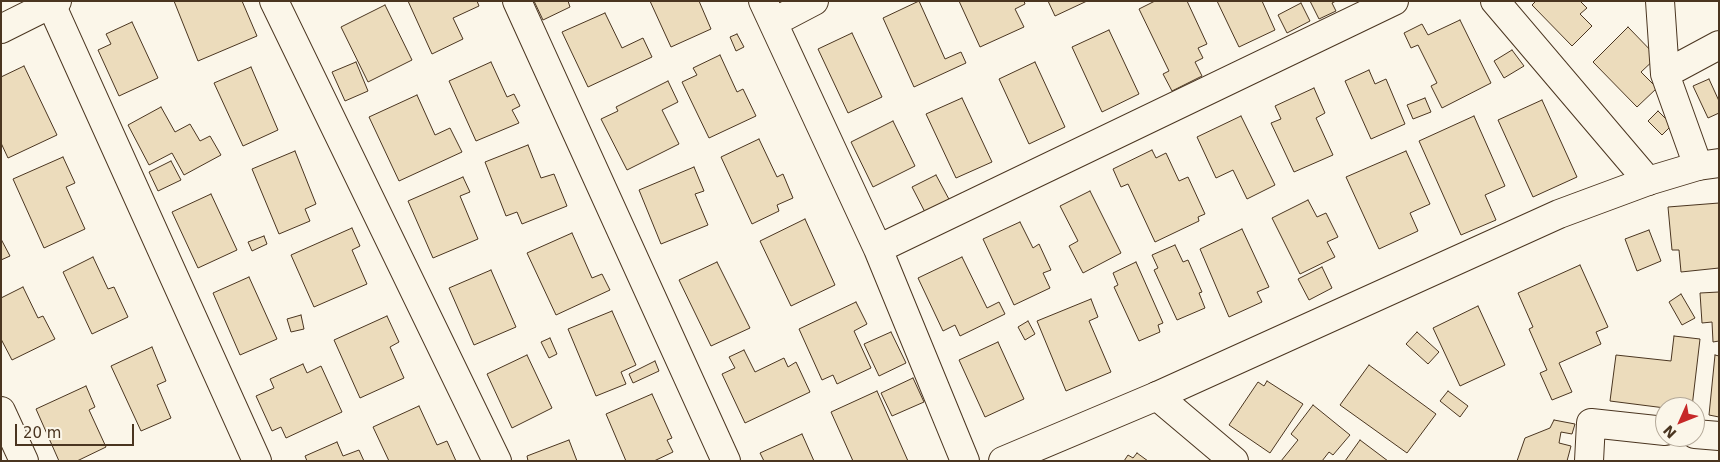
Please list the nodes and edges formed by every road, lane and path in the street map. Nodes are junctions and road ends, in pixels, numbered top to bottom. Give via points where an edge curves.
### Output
1 (274, 1) edge
2 (517, 1) edge
3 (814, 1) edge
4 (1394, 1) edge
5 (1495, 1) edge
6 (1660, 1) edge
7 (54, 3) edge
8 (769, 12) edge
9 (2, 25) edge
10 (1719, 45) edge
11 (1665, 74) junction
12 (1709, 165) edge
13 (1648, 181) junction
14 (878, 249) junction
15 (1157, 396) junction
16 (1, 411) edge
17 (1655, 430) edge
18 (1705, 435) edge
19 (1719, 436) edge
20 (24, 461) edge
21 (257, 461) edge
22 (497, 461) edge
23 (726, 461) edge
24 (965, 461) edge
25 (1003, 461) edge
26 (1234, 461) edge
27 (1588, 461) edge

1 - 22 street
2 - 23 street
3 - 8 street
4 - 14 street
5 - 13 street
6 - 11 street
7 - 9 street
7 - 21 street
8 - 14 street
10 - 11 street
11 - 12 street
12 - 13 street
13 - 15 street via 1560,214
14 - 24 street
15 - 25 street
15 - 26 street
16 - 20 street
17 - 27 street via 1591,423
18 - 19 street

